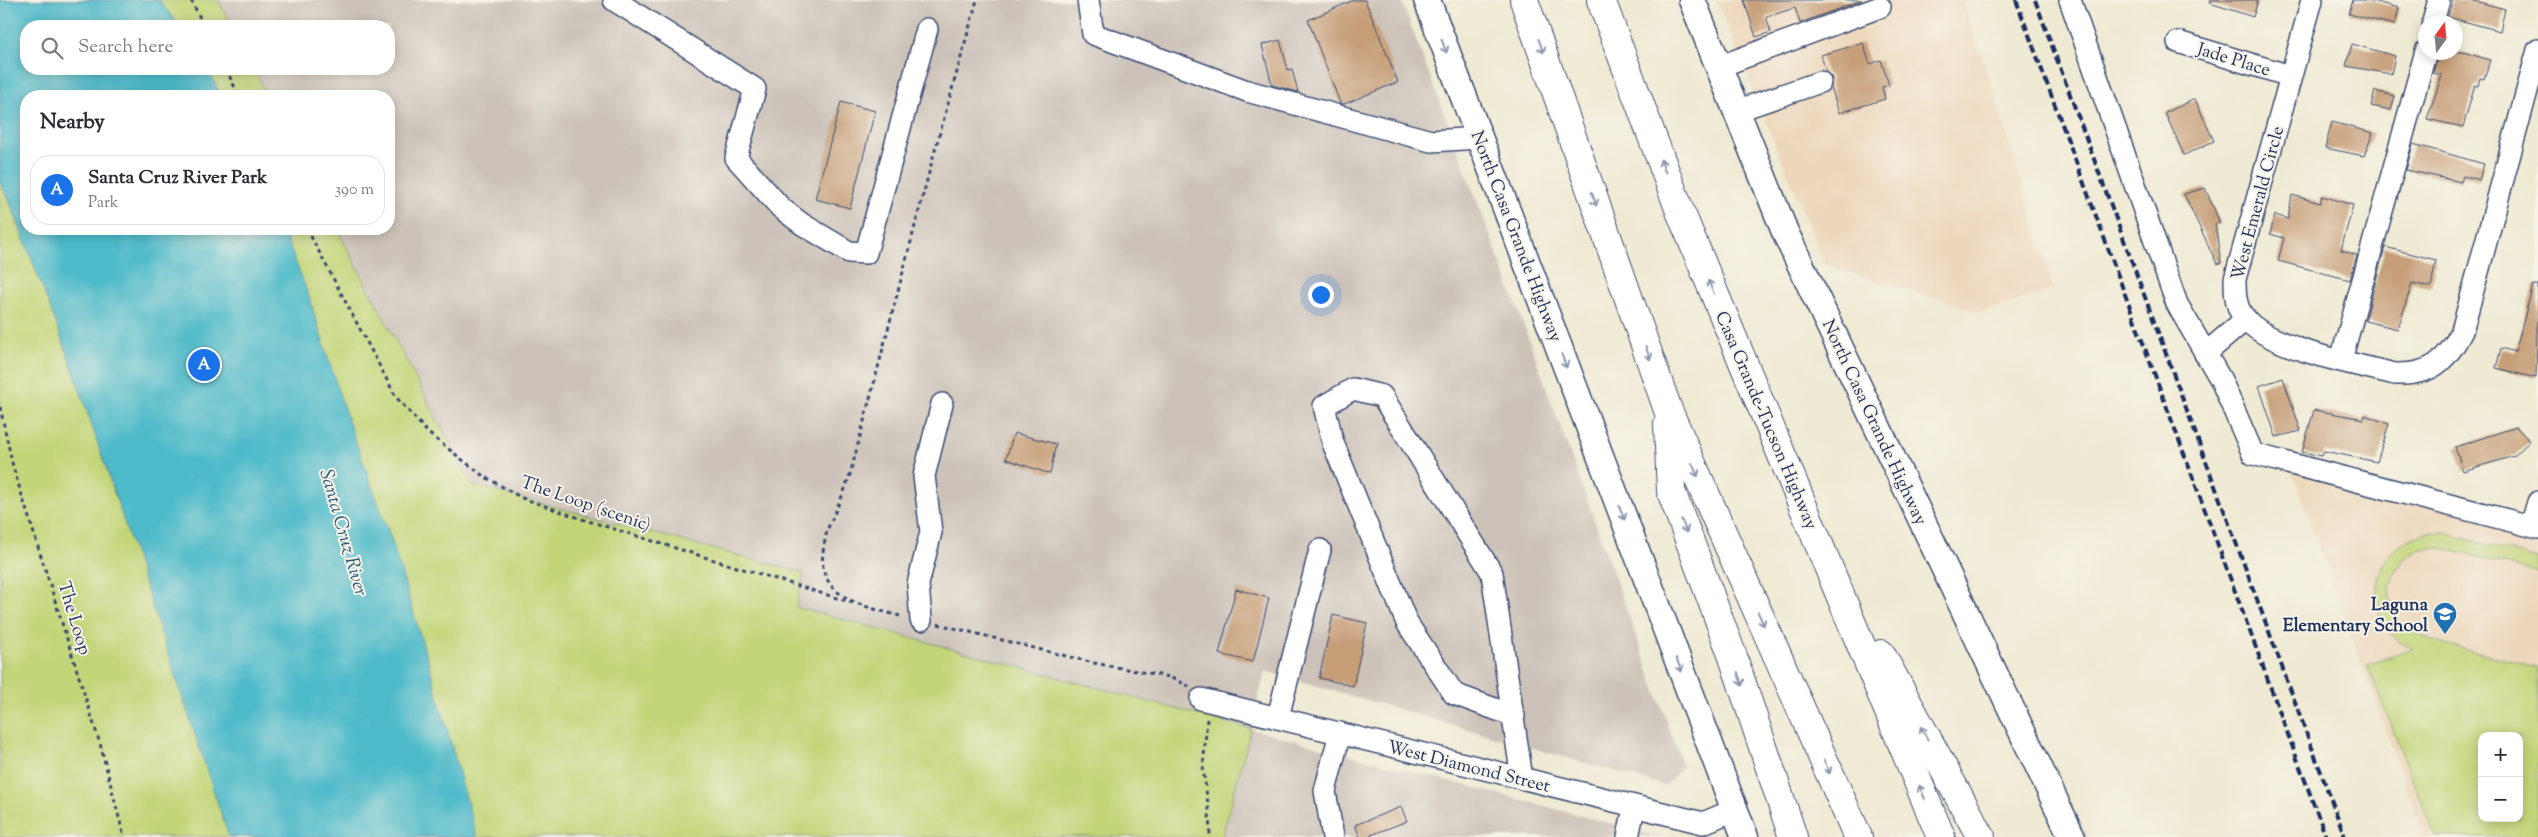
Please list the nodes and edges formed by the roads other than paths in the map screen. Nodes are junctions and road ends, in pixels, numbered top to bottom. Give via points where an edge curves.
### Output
1 (614, 0) edge
2 (1088, 0) edge
3 (1427, 0) edge
4 (1524, 0) edge
5 (1601, 0) edge
6 (1692, 0) edge
7 (2070, 0) edge
8 (2312, 0) edge
9 (2439, 0) edge
10 (1880, 7) dead end
11 (2435, 15) edge
12 (927, 29) dead end
13 (2178, 42) dead end
14 (2538, 50) edge
15 (2423, 60) edge
16 (1718, 67) junction
17 (2290, 76) junction
18 (1820, 82) dead end
19 (1736, 111) junction
20 (1479, 138) junction
21 (2246, 319) junction
22 (2205, 354) junction
23 (2340, 360) junction
24 (942, 404) dead end
25 (1668, 410) junction
26 (2538, 502) edge
27 (2535, 527) edge
28 (1320, 550) dead end
29 (1829, 569) junction
30 (921, 620) dead end
31 (1201, 699) dead end
32 (1514, 716) junction
33 (1278, 717) junction
34 (1340, 733) junction
35 (1522, 779) junction
36 (1634, 808) junction
37 (1734, 810) junction
38 (1333, 837) edge
39 (1628, 837) edge
40 (1744, 837) edge
41 (1793, 837) edge
42 (1858, 837) edge
43 (1941, 837) edge
44 (1981, 837) edge
45 (2072, 837) edge

1 - 12 street via 755,89 736,158 781,208 849,252 866,253
2 - 20 street via 1093,34 1247,91 1431,141
3 -> 20 main road, North Casa Grande Highway
4 -> 25 highway
29 -> 5 highway, Casa Grande-Tucson Highway via 1680,211
6 - 16 main road, North Casa Grande Highway
7 - 22 street via 2177,304
8 - 17 street, West Emerald Circle
9 - 11 street
10 - 16 street
13 - 17 street, Jade Place
14 - 23 street, West Emerald Circle via 2462,331 2452,351 2428,370 2410,375
15 - 23 street
16 - 19 main road, North Casa Grande Highway
17 - 21 street, West Emerald Circle via 2235,279 2239,308
18 - 19 street
19 - 45 main road, North Casa Grande Highway via 1785,232
20 -> 37 main road, North Casa Grande Highway
21 - 22 street
21 - 23 street, West Emerald Circle via 2287,345
22 - 27 street via 2221,380 2253,454
24 - 30 street via 924,476 931,532 918,584
25 -> 41 highway via 1671,491 1733,656
25 -> 42 highway
26 - 27 street
28 - 33 street
43 -> 29 highway, Casa Grande-Tucson Highway
44 -> 29 highway via 1848,594
31 - 33 street, West Diamond Street
32 - 32 street via 1492,573 1382,396 1352,389 1324,406 1334,443 1407,623 1454,694
32 - 35 street
33 - 34 street, West Diamond Street
34 - 35 street, West Diamond Street
34 - 38 street via 1325,791
35 - 36 street, West Diamond Street
36 - 37 street, West Diamond Street via 1703,823
36 - 39 street
37 - 40 main road, North Casa Grande Highway

